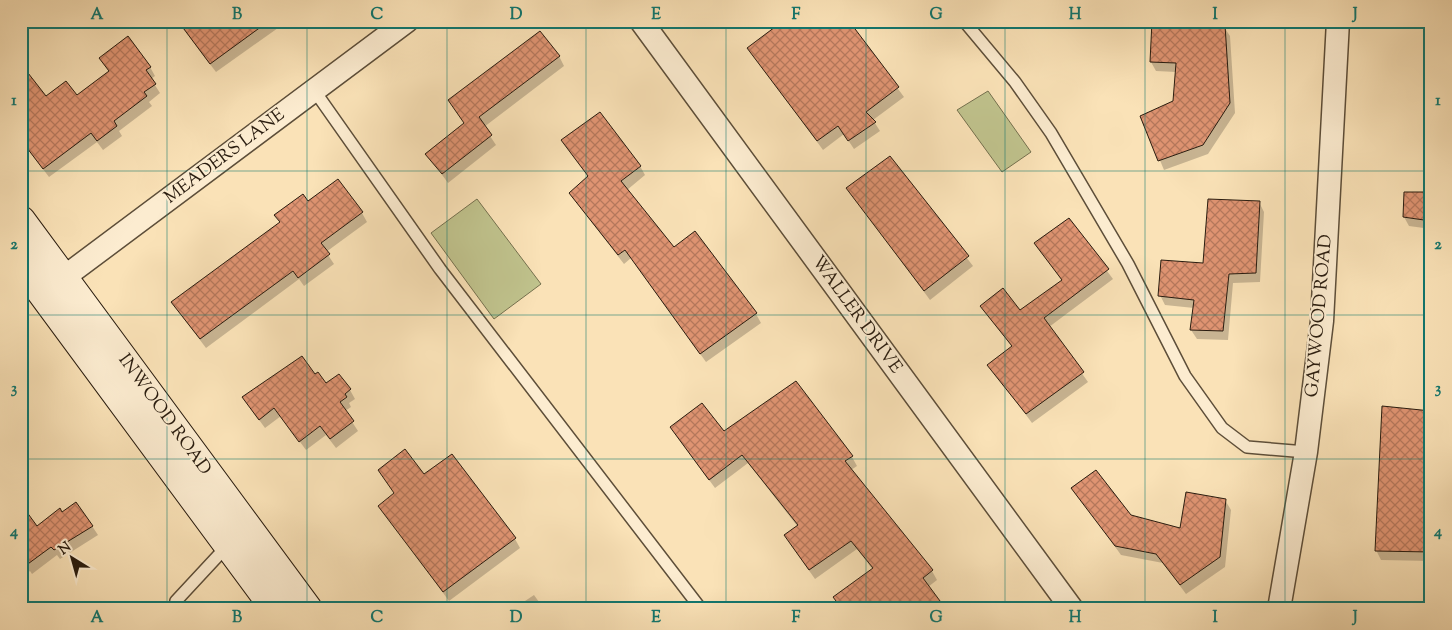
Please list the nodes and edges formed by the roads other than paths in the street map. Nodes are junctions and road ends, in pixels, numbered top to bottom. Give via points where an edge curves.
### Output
1 (407, 21) edge
2 (640, 21) edge
3 (964, 21) edge
4 (1338, 21) edge
5 (314, 90) junction
6 (21, 220) edge
7 (21, 266) edge
8 (64, 277) junction
9 (42, 294) junction
10 (1306, 452) junction
11 (238, 537) junction
12 (180, 609) edge
13 (275, 609) edge
14 (308, 609) edge
15 (701, 609) edge
16 (1072, 609) edge
17 (1279, 609) edge

1 - 5 street, MEADERS LANE
2 - 16 street, WALLER DRIVE
3 - 10 lane via 1015,82 1051,133 1128,264 1185,376 1222,428 1247,447
4 - 10 street, GAYWOOD ROAD via 1322,321
5 - 8 street, MEADERS LANE
5 - 15 lane via 440,269
6 - 8 main road, INWOOD ROAD
7 - 9 main road, INWOOD ROAD
8 - 9 street, MEADERS LANE
8 - 11 main road, INWOOD ROAD
9 - 11 main road, INWOOD ROAD
10 - 17 street, GAYWOOD ROAD
11 - 12 lane via 176,601
11 - 13 main road, INWOOD ROAD
11 - 14 main road, INWOOD ROAD

